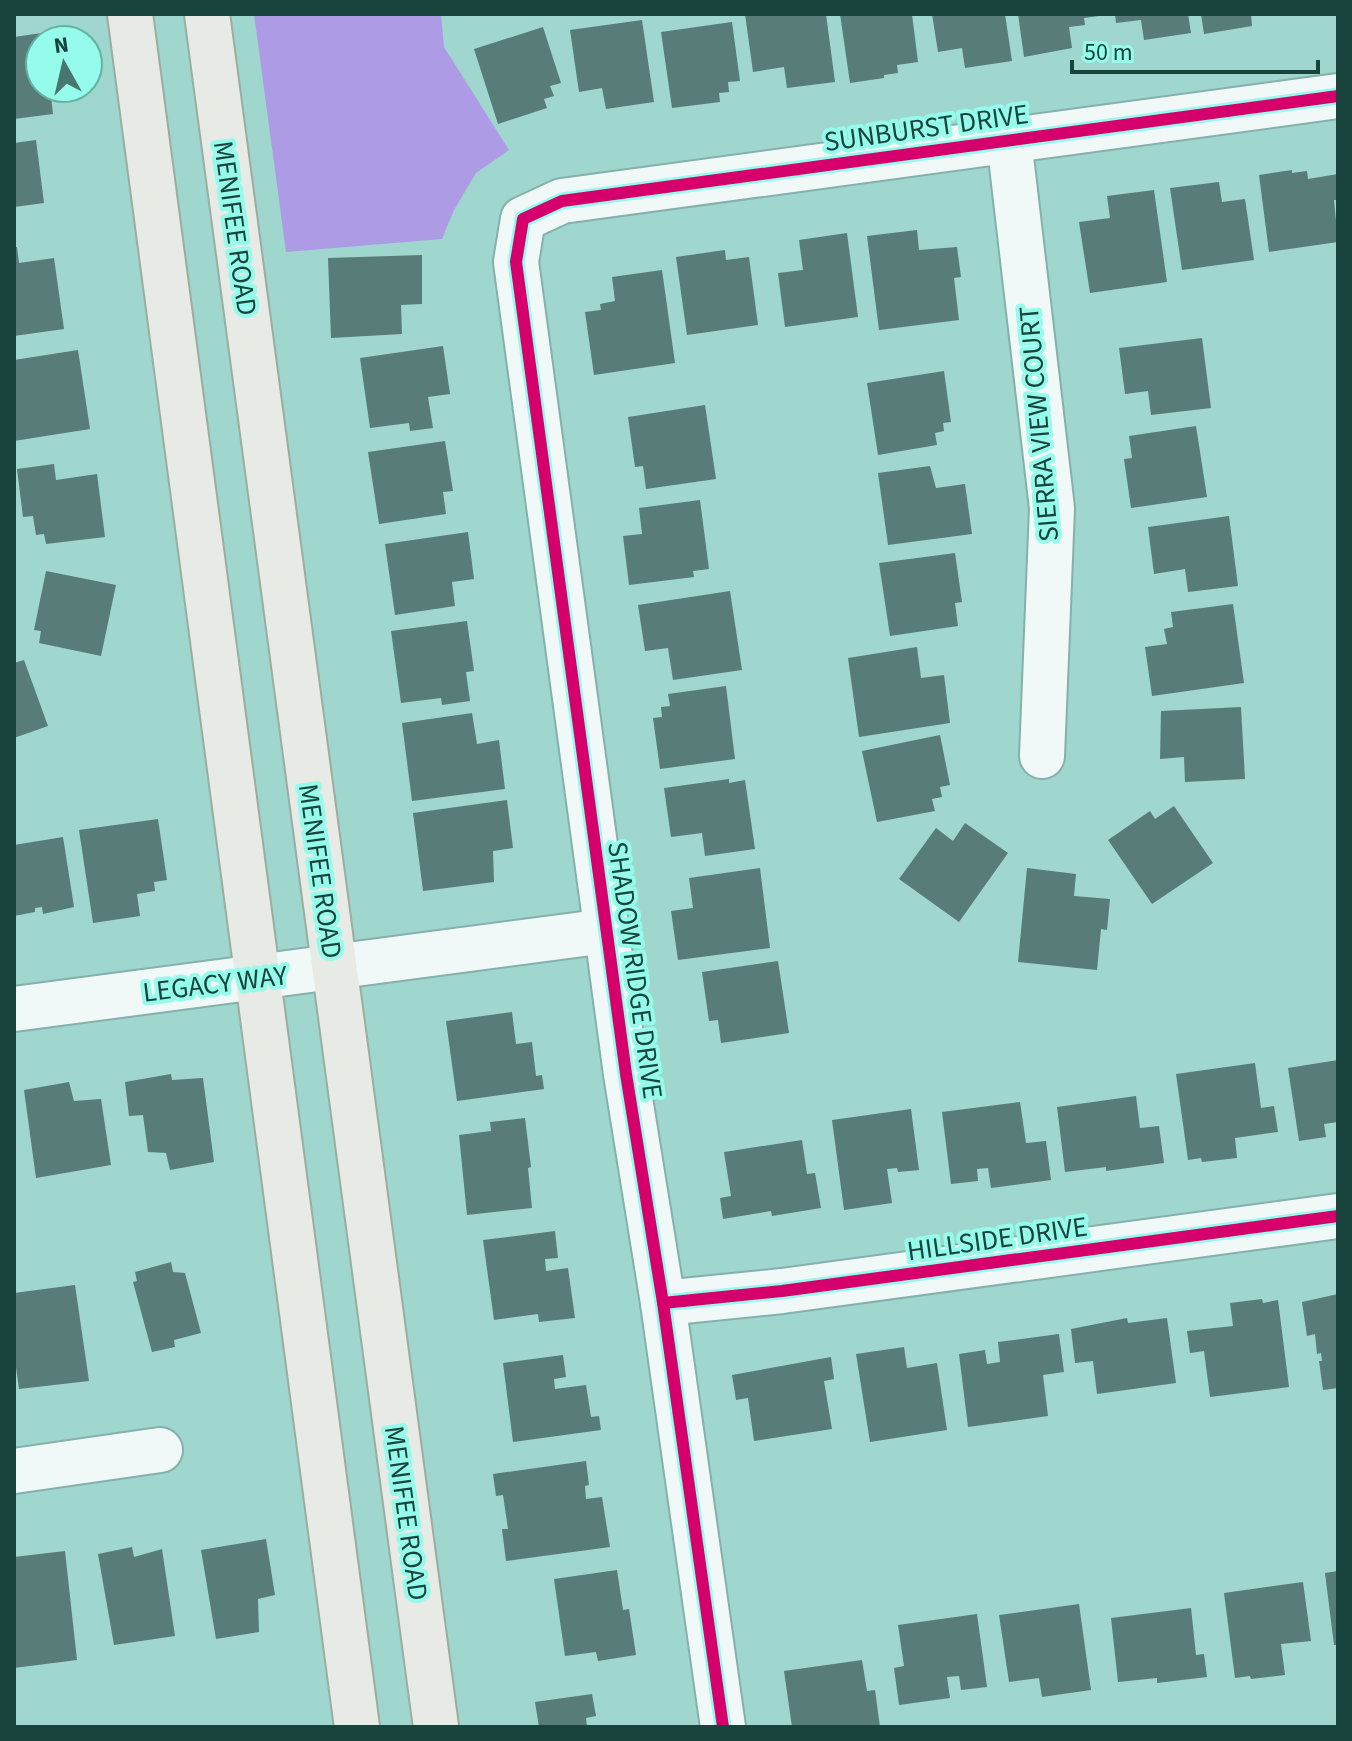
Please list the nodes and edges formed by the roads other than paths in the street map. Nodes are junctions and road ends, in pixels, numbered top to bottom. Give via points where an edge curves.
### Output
1 (130, 14) edge
2 (207, 14) edge
3 (1338, 96) edge
4 (1009, 140) junction
5 (523, 219) joint
6 (1042, 756) dead end
7 (606, 931) junction
8 (334, 967) junction
9 (258, 977) junction
10 (14, 1009) edge
11 (1338, 1216) edge
12 (663, 1303) junction
13 (160, 1450) dead end
14 (14, 1471) edge
15 (357, 1727) edge
16 (436, 1727) edge
17 (723, 1727) edge

1 - 9 main road
2 - 8 main road, MENIFEE ROAD
3 - 4 street, SUNBURST DRIVE
4 - 5 street, SUNBURST DRIVE via 562,201
4 - 6 street, SIERRA VIEW COURT via 1052,508
5 - 7 street, SHADOW RIDGE DRIVE via 516,262
7 - 8 street, LEGACY WAY
7 - 12 street, SHADOW RIDGE DRIVE
8 - 9 street, LEGACY WAY
8 - 16 main road, MENIFEE ROAD
9 - 10 street, LEGACY WAY
9 - 15 main road
11 - 12 street, HILLSIDE DRIVE
12 - 17 street, SHADOW RIDGE DRIVE
13 - 14 street

